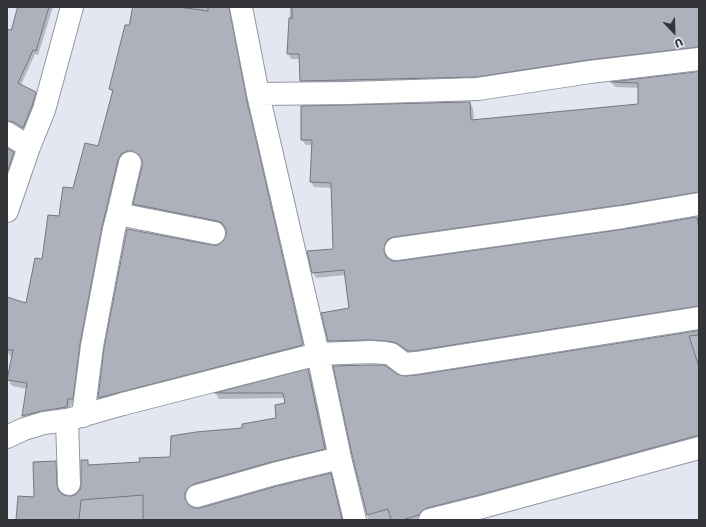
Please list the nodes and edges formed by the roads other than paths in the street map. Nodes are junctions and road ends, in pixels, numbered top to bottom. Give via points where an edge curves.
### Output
1 (72, 7) edge
2 (241, 7) edge
3 (699, 59) edge
4 (258, 94) junction
5 (7, 132) edge
6 (29, 147) junction
7 (130, 164) dead end
8 (699, 204) edge
9 (7, 211) edge
10 (118, 214) junction
11 (214, 233) dead end
12 (396, 249) dead end
13 (699, 318) edge
14 (318, 354) junction
15 (75, 418) junction
16 (7, 437) edge
17 (699, 448) edge
18 (340, 458) junction
19 (69, 484) dead end
20 (197, 496) dead end
21 (484, 513) edge
22 (355, 520) edge
23 (430, 520) edge

1 - 6 street via 44,110
2 - 4 street
3 - 4 street via 478,89
4 - 14 street
5 - 6 street
6 - 9 street
7 - 10 street
8 - 12 street
10 - 11 street
10 - 15 street
13 - 14 street via 416,363 404,364 391,354 385,353
14 - 15 street
14 - 18 street
15 - 16 street via 44,423
15 - 19 street
17 - 21 street
18 - 20 street
18 - 22 street
21 - 23 street

